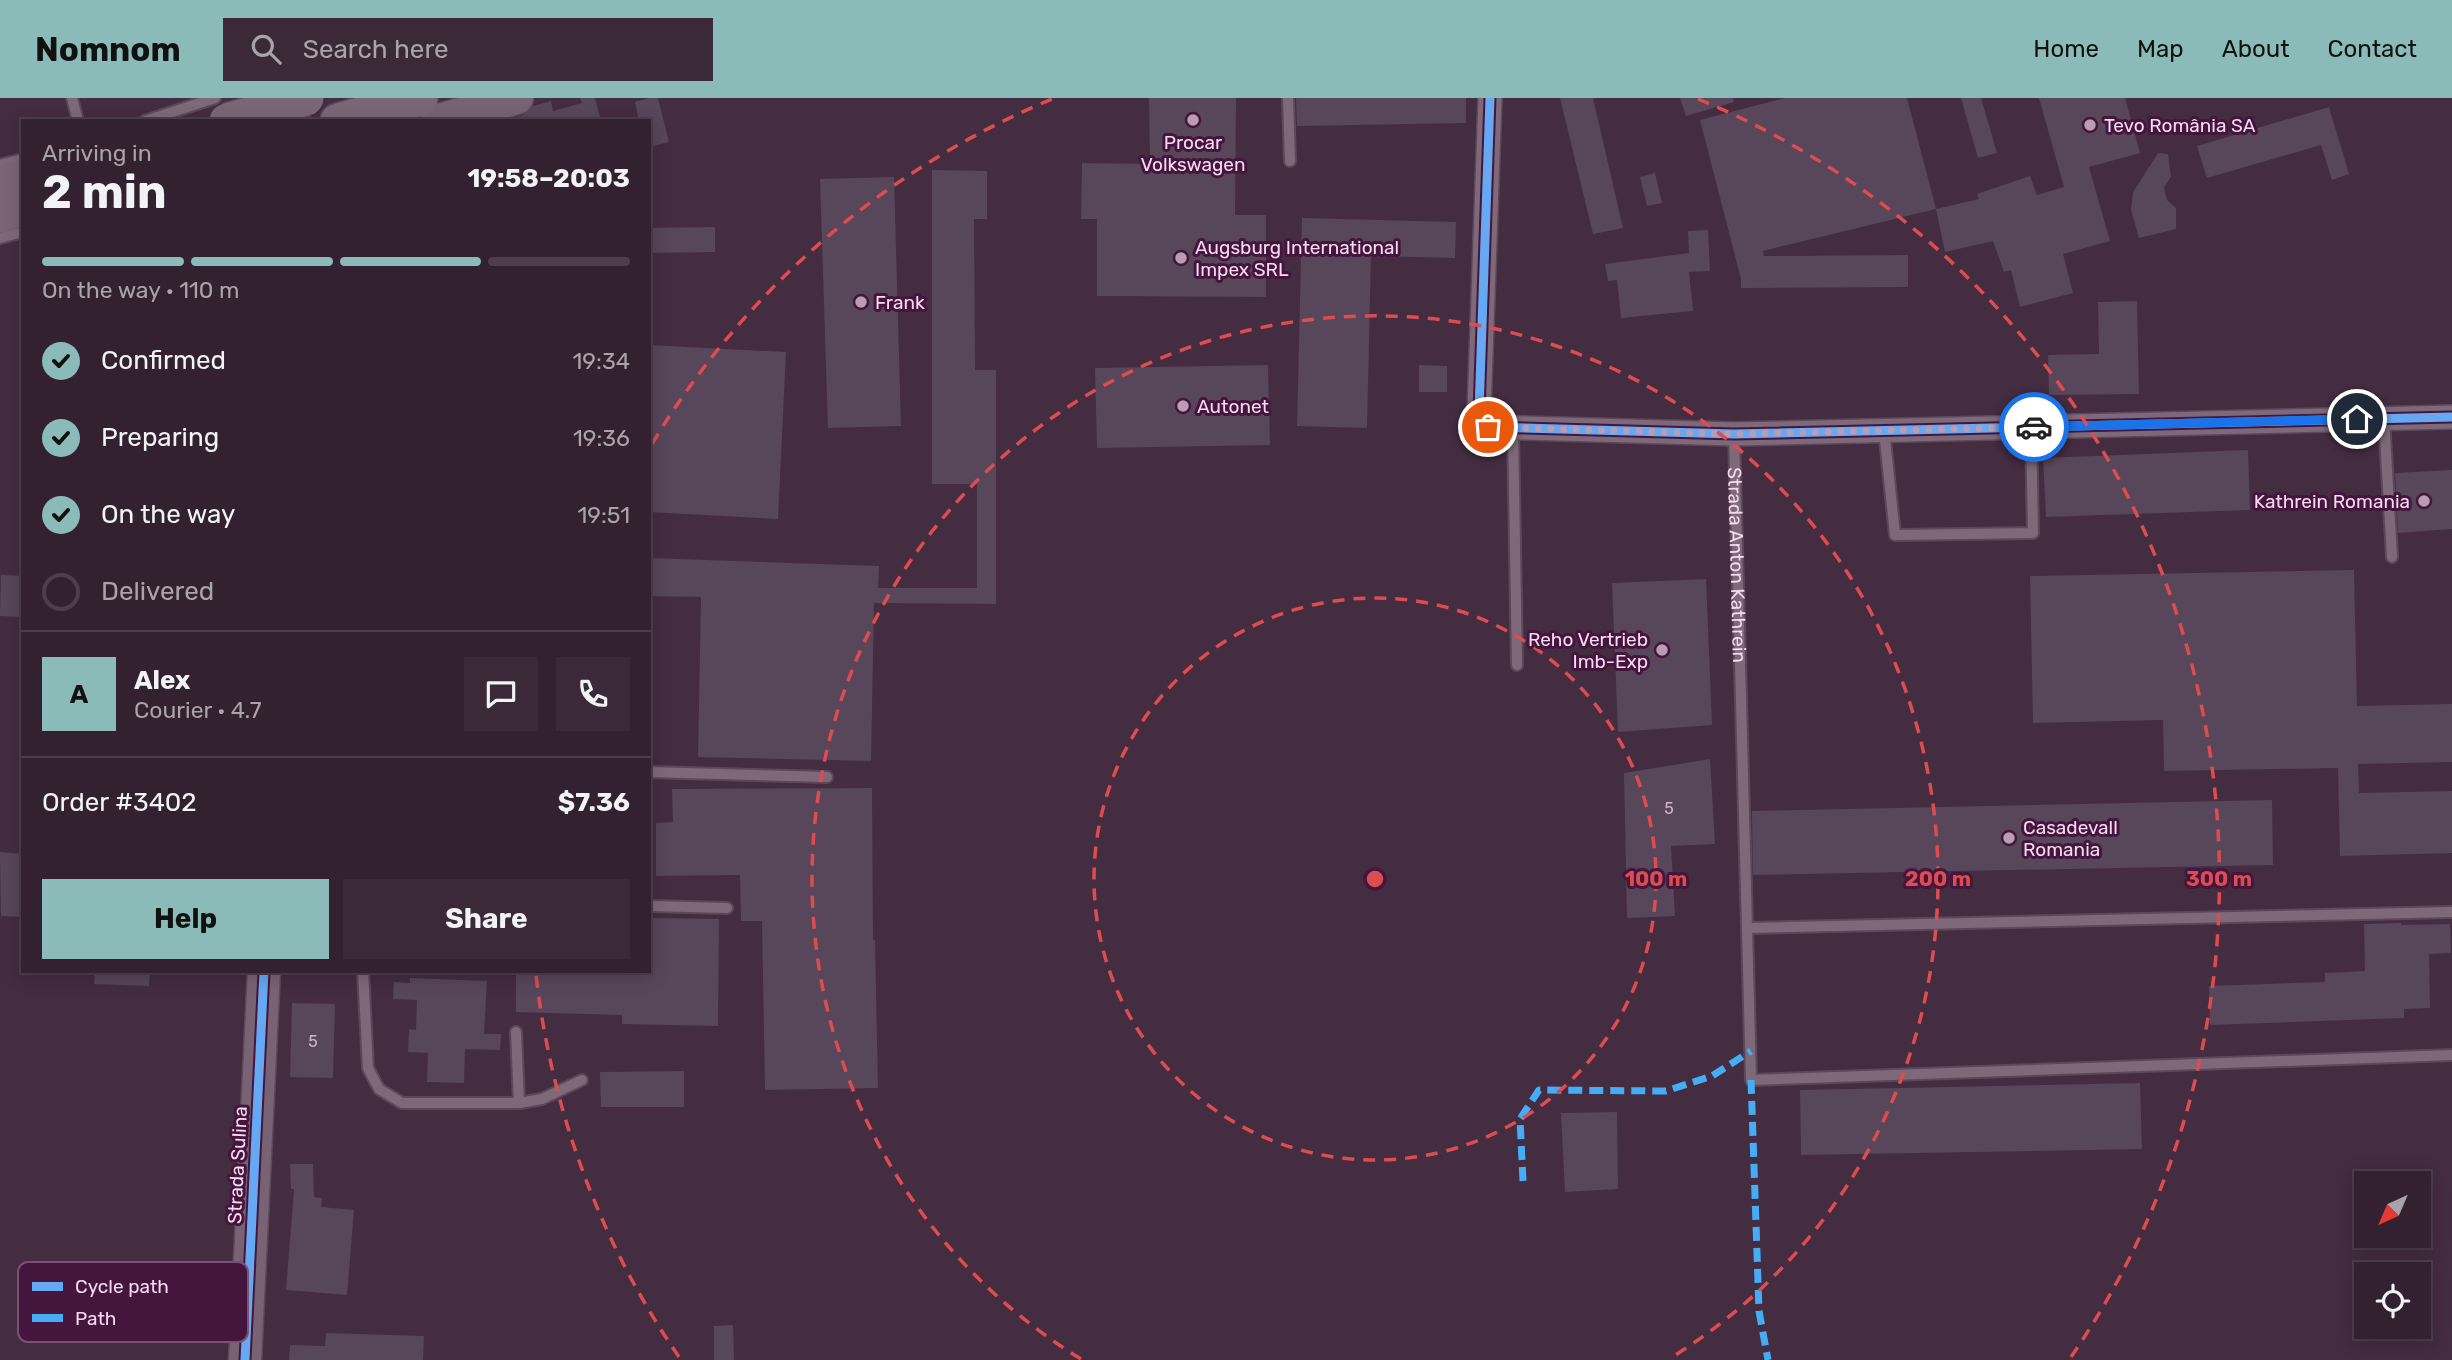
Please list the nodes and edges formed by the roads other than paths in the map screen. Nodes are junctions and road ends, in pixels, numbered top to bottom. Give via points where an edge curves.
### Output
1 (72, 98) edge
2 (215, 98) edge
3 (304, 98) edge
4 (420, 98) edge
5 (517, 98) edge
6 (1288, 98) edge
7 (1490, 98) edge
8 (77, 119) edge
9 (151, 119) edge
10 (234, 119) edge
11 (301, 119) edge
12 (345, 119) edge
13 (443, 119) edge
14 (21, 160) edge
15 (1290, 161) dead end
16 (0, 165) edge
17 (21, 178) edge
18 (0, 184) edge
19 (21, 209) edge
20 (0, 215) edge
21 (21, 232) edge
22 (0, 237) edge
23 (2452, 416) edge
24 (2384, 418) junction
25 (2031, 427) junction
26 (1513, 428) junction
27 (1884, 430) junction
28 (1734, 434) junction
29 (2392, 557) dead end
30 (1517, 665) dead end
31 (651, 772) edge
32 (827, 777) dead end
33 (651, 906) edge
34 (727, 908) dead end
35 (2452, 912) edge
36 (1747, 928) junction
37 (264, 973) edge
38 (363, 973) edge
39 (516, 1032) dead end
40 (2452, 1055) edge
41 (583, 1080) dead end
42 (519, 1102) junction
43 (248, 1299) edge
44 (246, 1342) edge
45 (245, 1360) edge

1 - 8 lane
2 - 9 lane
3 - 10 main road, bridge
3 - 11 street
4 - 12 main road
5 - 13 street
6 - 15 lane
7 - 26 street via 1479,411 1488,427
14 - 16 lane
17 - 18 main road
19 - 20 main road
21 - 22 lane
23 - 24 street
24 - 25 street
24 - 29 lane
25 - 27 street
25 - 27 lane via 2033,533 1895,535
26 - 28 street
26 - 30 lane
27 - 28 street
28 - 36 lane, Strada Anton Kathrein
31 - 32 lane
33 - 34 lane
35 - 36 lane
36 - 40 lane, Strada Anton Kathrein via 1751,1080
37 - 43 street, Strada Sulina
38 - 42 lane via 368,1068 379,1089 401,1103
39 - 42 lane
41 - 42 lane via 542,1099
44 - 45 street, Strada Sulina

